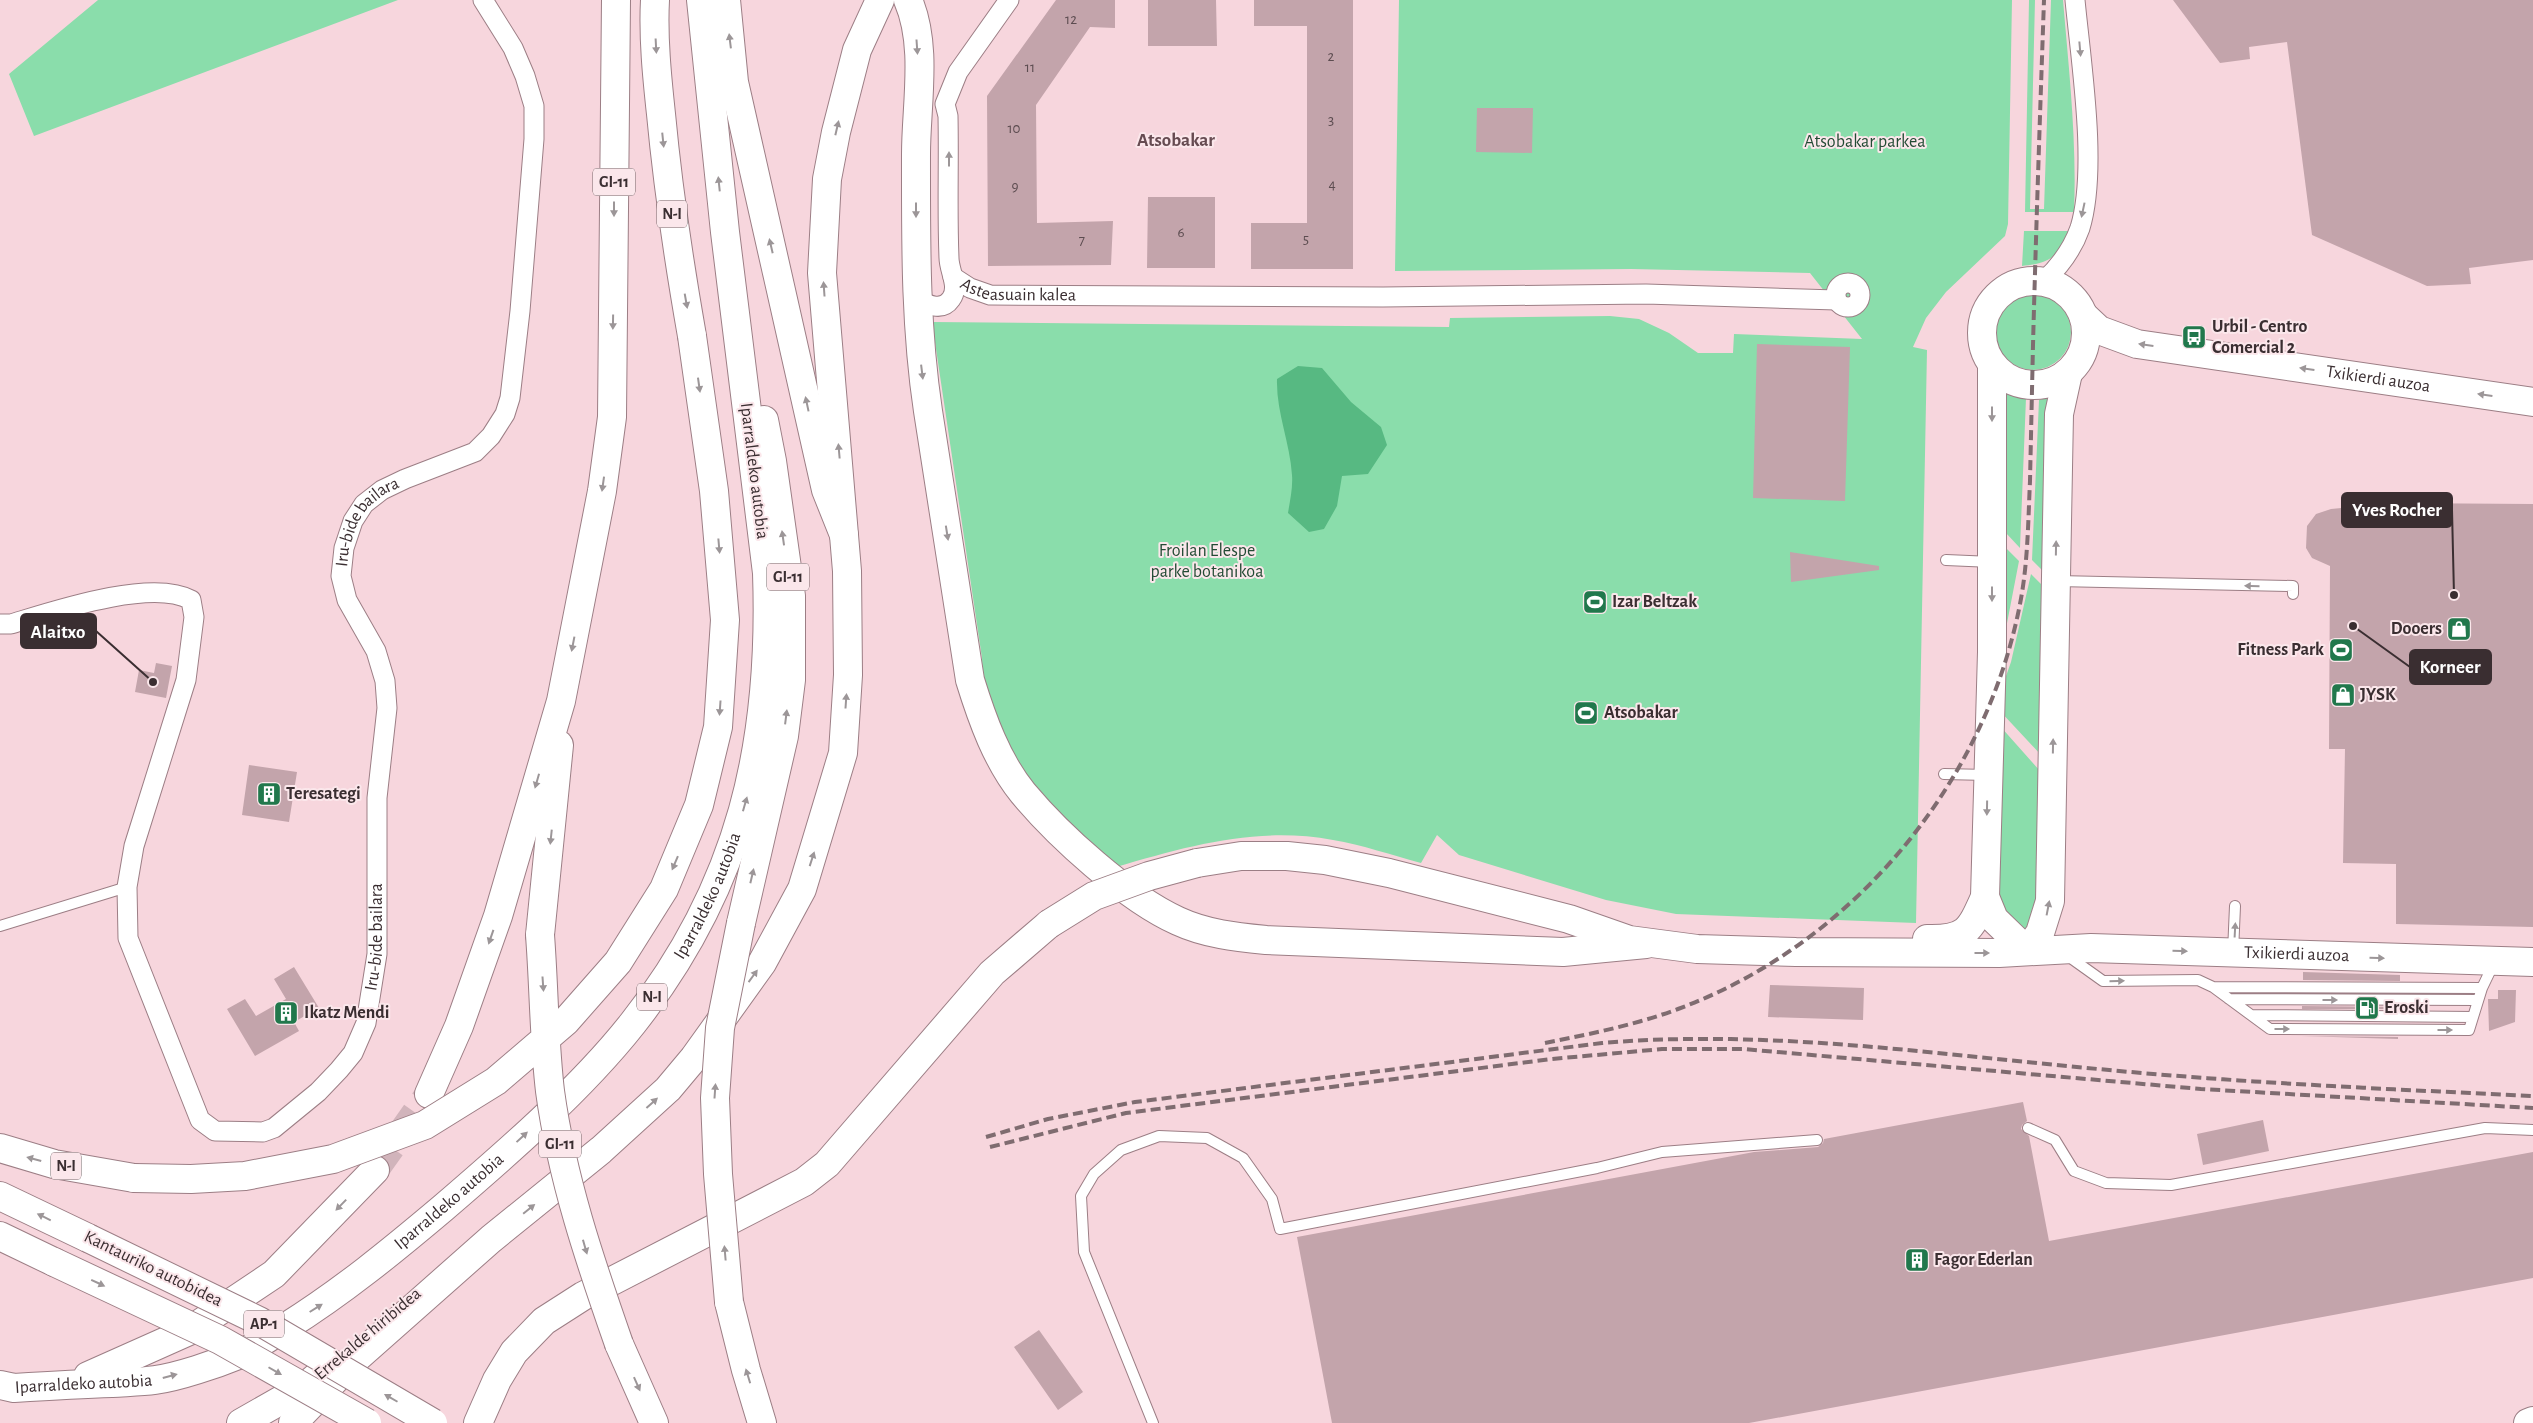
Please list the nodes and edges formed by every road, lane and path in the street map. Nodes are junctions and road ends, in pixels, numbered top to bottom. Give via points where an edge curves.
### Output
1 (483, 0) edge
2 (616, 0) edge
3 (655, 0) edge
4 (701, 0) edge
5 (726, 0) edge
6 (908, 0) edge
7 (1009, 0) edge
8 (2075, 0) edge
9 (880, 1) edge
10 (945, 104) junction
11 (916, 109) junction
12 (725, 232) junction
13 (953, 277) junction
14 (2044, 281) junction
15 (917, 299) junction
16 (1836, 300) dead end
17 (2083, 314) junction
18 (1992, 365) junction
19 (2068, 373) junction
20 (2533, 402) edge
21 (844, 535) junction
22 (1946, 560) dead end
23 (1993, 562) junction
24 (2056, 580) junction
25 (2293, 594) dead end
26 (0, 624) edge
27 (561, 701) junction
28 (1944, 774) dead end
29 (1988, 775) junction
30 (127, 887) junction
31 (1985, 897) junction
32 (2235, 906) dead end
33 (1569, 919) junction
34 (0, 926) edge
35 (1646, 944) junction
36 (2027, 951) junction
37 (2061, 951) junction
38 (2233, 953) junction
39 (2495, 962) junction
40 (2533, 962) edge
41 (2213, 988) junction
42 (2482, 988) junction
43 (2229, 999) junction
44 (2478, 1000) junction
45 (429, 1094) tunnel mouth
46 (2028, 1128) dead end
47 (2533, 1130) edge
48 (1817, 1140) dead end
49 (0, 1148) edge
50 (375, 1170) tunnel mouth
51 (0, 1196) edge
52 (0, 1236) edge
53 (491, 1239) junction
54 (88, 1376) dead end
55 (0, 1385) edge
56 (2533, 1421) edge
57 (241, 1423) edge
58 (293, 1423) edge
59 (367, 1423) edge
60 (433, 1423) edge
61 (478, 1423) edge
62 (654, 1423) edge
63 (762, 1423) edge
64 (1153, 1423) edge
65 (2528, 1423) edge

1 - 30 street, Iru-bide bailara via 513,48 534,106 520,311 510,398 505,414 491,436 475,452 382,490 364,504 353,521 344,548 341,576 347,600 376,651 387,708 377,798 376,954 372,995 366,1023 353,1053 318,1092 274,1128 263,1132 215,1131 200,1120 128,938
2 -> 27 main road, GI-11 via 612,417 602,491
3 -> 49 main road, N-I, bridge via 658,91 675,237 714,490 725,620 718,727 699,805 668,881 618,962 566,1021 496,1081 425,1125 333,1159 245,1176 192,1179 134,1178 54,1164
12 -> 4 main road, Iparraldeko autobia / N-I
21 -> 5 main road via 826,490 734,82
6 -> 11 main road via 916,26 919,68
7 - 10 street, Asteasuain kalea via 958,72
8 -> 14 street via 2087,146 2086,196 2080,229 2064,259
21 -> 9 main road via 822,273 823,225 827,179 846,89 857,50
10 - 11 street via 926,100
13 -> 10 street, Asteasuain kalea via 949,261 948,116
11 -> 15 main road
55 -> 12 main road, Iparraldeko autobia / N-I via 14,1388 156,1380 239,1355 327,1302 380,1261 497,1160 582,1080 632,1024 669,974 697,927 736,838 751,784 766,680 767,573
63 -> 12 main road, GI-11, bridge via 729,1302 714,1098 720,1028 784,736 791,680 791,596 772,461
13 - 15 street via 955,290 951,300 942,306 931,306
13 - 16 street, Asteasuain kalea via 970,288 990,294 1383,297 1646,294
14 - 17 main road via 2061,288 2074,299
14 - 18 main road via 2026,281 2008,287 1994,298 1985,313 1981,331 1984,349
15 -> 35 main road via 922,368 970,680 983,722 1023,792 1100,867 1147,904 1178,921 1233,937 1563,952
17 - 19 main road via 2087,332 2085,347
20 -> 17 main road, Txikierdi auzoa via 2136,344 2099,330
18 - 19 main road via 2005,377 2021,384 2038,385 2055,381
18 -> 23 main road
24 -> 19 main road via 2059,414
53 -> 21 main road via 601,1150 668,1089 762,963 802,889 842,753 848,676
22 - 23 lane
23 -> 29 main road
25 -> 24 lane via 2293,586
36 -> 24 main road via 2040,933 2050,901
26 - 30 street, Iru-bide bailara via 11,624 109,597 181,594 192,600 194,617 186,680 134,846
27 -> 45 main road via 498,916 459,1026
27 -> 62 main road, GI-11, bridge via 558,775 540,935 550,1090 565,1174 586,1251 619,1344
28 - 29 lane
29 -> 31 main road
30 - 34 lane
31 - 33 main road via 1969,930 1942,940 1689,933 1596,919
31 - 36 main road via 1994,919
38 -> 32 lane
33 - 35 main road
33 - 61 main road, bridge via 1389,873 1286,856 1241,856 1197,863 1094,896 1049,924 992,973 827,1164 804,1182 583,1296 544,1321 514,1352
35 -> 36 main road, Txikierdi auzoa via 1796,952
36 - 37 main road, Txikierdi auzoa
37 -> 38 main road, Txikierdi auzoa via 2091,948
37 -> 41 lane via 2103,981 2198,980
38 -> 39 main road, Txikierdi auzoa
39 - 40 main road, Txikierdi auzoa
39 - 42 lane
41 - 42 lane
41 - 43 lane
42 - 44 lane
43 -> 44 lane
43 -> 44 lane via 2270,1029 2469,1030
46 - 47 lane via 2055,1140 2074,1172 2106,1183 2171,1185 2485,1128
48 - 64 lane via 1662,1152 1597,1168 1280,1229 1272,1199 1243,1158 1207,1138 1159,1136 1121,1150 1094,1174 1081,1196 1084,1252
50 -> 54 main road via 274,1274 189,1331
60 -> 51 main road, Kantauriko autobidea / AP-1, bridge via 259,1321
52 -> 59 main road, Kantauriko autobidea / AP-1, bridge via 220,1340
53 - 57 main road, Errekalde hiribidea via 437,1277 306,1386
53 - 58 main road via 352,1362
56 - 65 main road

